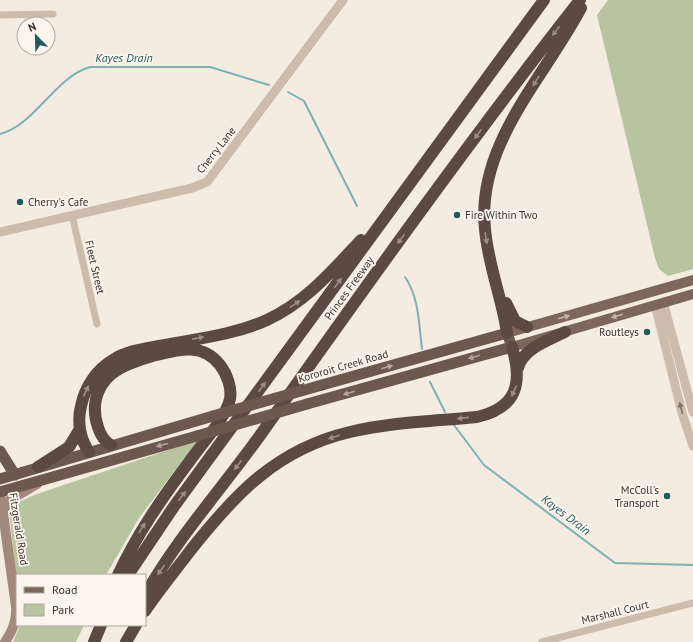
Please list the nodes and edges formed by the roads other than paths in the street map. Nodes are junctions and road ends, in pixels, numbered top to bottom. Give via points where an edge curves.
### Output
1 (343, 0) edge
2 (544, 0) edge
3 (580, 0) edge
4 (585, 0) edge
5 (53, 14) dead end
6 (0, 15) edge
7 (508, 49) junction
8 (72, 215) junction
9 (0, 232) edge
10 (693, 280) edge
11 (495, 283) junction
12 (656, 291) junction
13 (693, 294) edge
14 (659, 304) junction
15 (97, 324) dead end
16 (527, 327) junction
17 (565, 332) junction
18 (507, 333) junction
19 (665, 344) junction
20 (675, 345) junction
21 (512, 347) junction
22 (518, 368) junction
23 (693, 412) edge
24 (80, 429) junction
25 (111, 445) junction
26 (693, 446) edge
27 (0, 451) edge
28 (89, 452) junction
29 (127, 454) junction
30 (38, 467) junction
31 (15, 475) junction
32 (0, 479) edge
33 (46, 479) junction
34 (0, 491) edge
35 (3, 510) junction
36 (119, 574) edge
37 (129, 574) edge
38 (146, 594) edge
39 (693, 603) edge
40 (146, 610) edge
41 (97, 626) edge
42 (101, 626) edge
43 (128, 626) edge
44 (135, 626) edge
45 (4, 642) edge
46 (91, 642) edge
47 (94, 642) edge
48 (120, 642) edge
49 (126, 642) edge
50 (542, 642) edge

1 - 8 street, Cherry Lane via 206,182 192,188
2 - 7 highway, Princes Freeway
3 -> 38 highway, Princes Freeway via 520,77 349,310
4 -> 11 highway via 517,112 491,168 485,228
5 - 6 street
24 -> 7 highway via 80,408 87,388 98,371 113,359 137,350 252,326 288,310 314,290 364,237
37 -> 7 highway, Princes Freeway via 175,505
8 - 9 street, Cherry Lane
8 - 15 street, Fleet Street
10 - 12 main road, Kororoit Creek Road
11 - 16 highway via 513,318
11 - 18 highway
12 - 14 main road
16 -> 12 main road, Kororoit Creek Road
13 - 14 main road
14 -> 17 main road
14 - 19 street
14 - 20 street
16 - 18 main road, Kororoit Creek Road
17 - 21 main road
17 - 22 highway via 528,352
18 - 21 highway
25 -> 18 highway, Kororoit Creek Road, bridge
19 - 20 street
26 -> 19 street
20 - 23 street
21 - 22 highway
21 -> 29 highway, bridge
22 -> 40 highway via 517,383 511,397 494,412 477,417 350,432 313,444 274,465 226,506
24 - 28 highway
24 - 30 highway via 69,447
25 - 28 highway, Kororoit Creek Road
36 -> 25 highway via 146,522 229,404 228,379 222,368 208,355 189,349 135,361 118,368 101,387 95,406 100,431 105,441
27 - 31 highway
28 - 29 highway via 100,456
28 - 30 highway, Kororoit Creek Road
29 - 33 highway
30 - 31 highway, Kororoit Creek Road
31 - 32 highway, Kororoit Creek Road
33 - 34 highway
33 - 35 main road via 10,500
34 - 35 main road, Fitzgerald Road
35 - 45 main road, Fitzgerald Road via 16,617 14,627
39 - 50 street, Marshall Court
41 - 46 highway
42 - 47 highway
43 - 48 highway
44 - 49 highway

